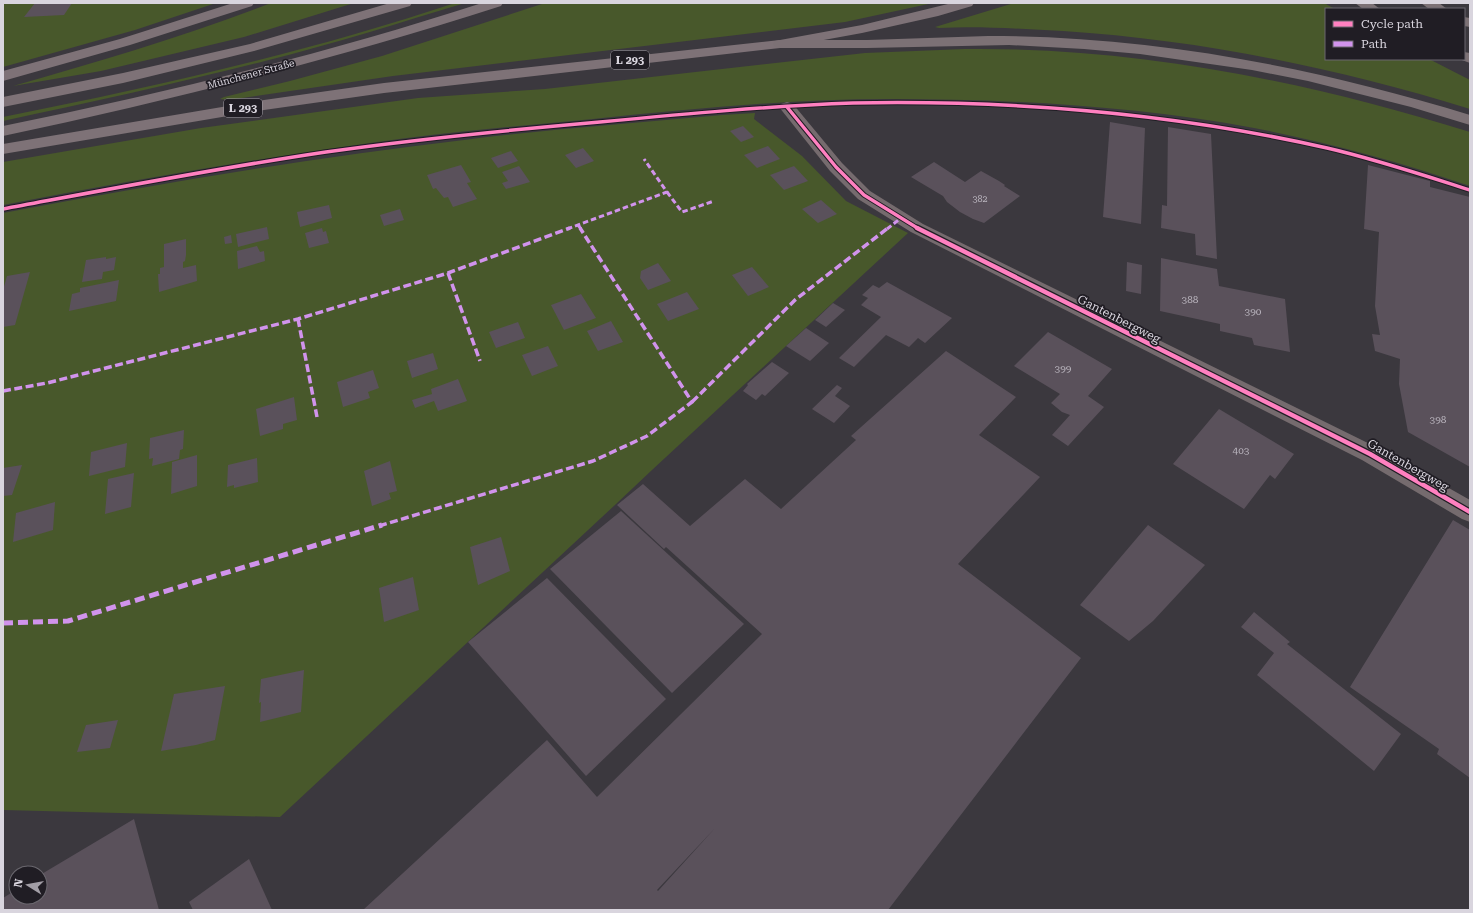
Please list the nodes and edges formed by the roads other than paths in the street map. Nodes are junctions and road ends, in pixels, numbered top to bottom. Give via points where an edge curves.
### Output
1 (247, 3) edge
2 (405, 3) edge
3 (496, 3) edge
4 (967, 3) edge
5 (1362, 3) edge
6 (1428, 3) edge
7 (1371, 8) edge
8 (1438, 8) edge
9 (780, 44) junction
10 (3, 76) edge
11 (3, 102) edge
12 (787, 107) dead end
13 (1470, 120) edge
14 (3, 131) edge
15 (3, 149) edge
16 (1470, 512) edge

1 - 10 highway via 100,50
2 - 11 highway via 254,47 123,78
3 - 14 highway, Münchener Straße / L 293 via 440,22 211,85
4 - 9 highway, L 293 via 862,29
5 - 7 highway
6 - 8 highway
9 - 13 highway via 1006,40 1155,51 1298,75 1378,93
9 - 15 highway, L 293 via 376,89 256,106
12 - 16 street, Gantenbergweg via 836,167 864,195 916,228 1370,454

